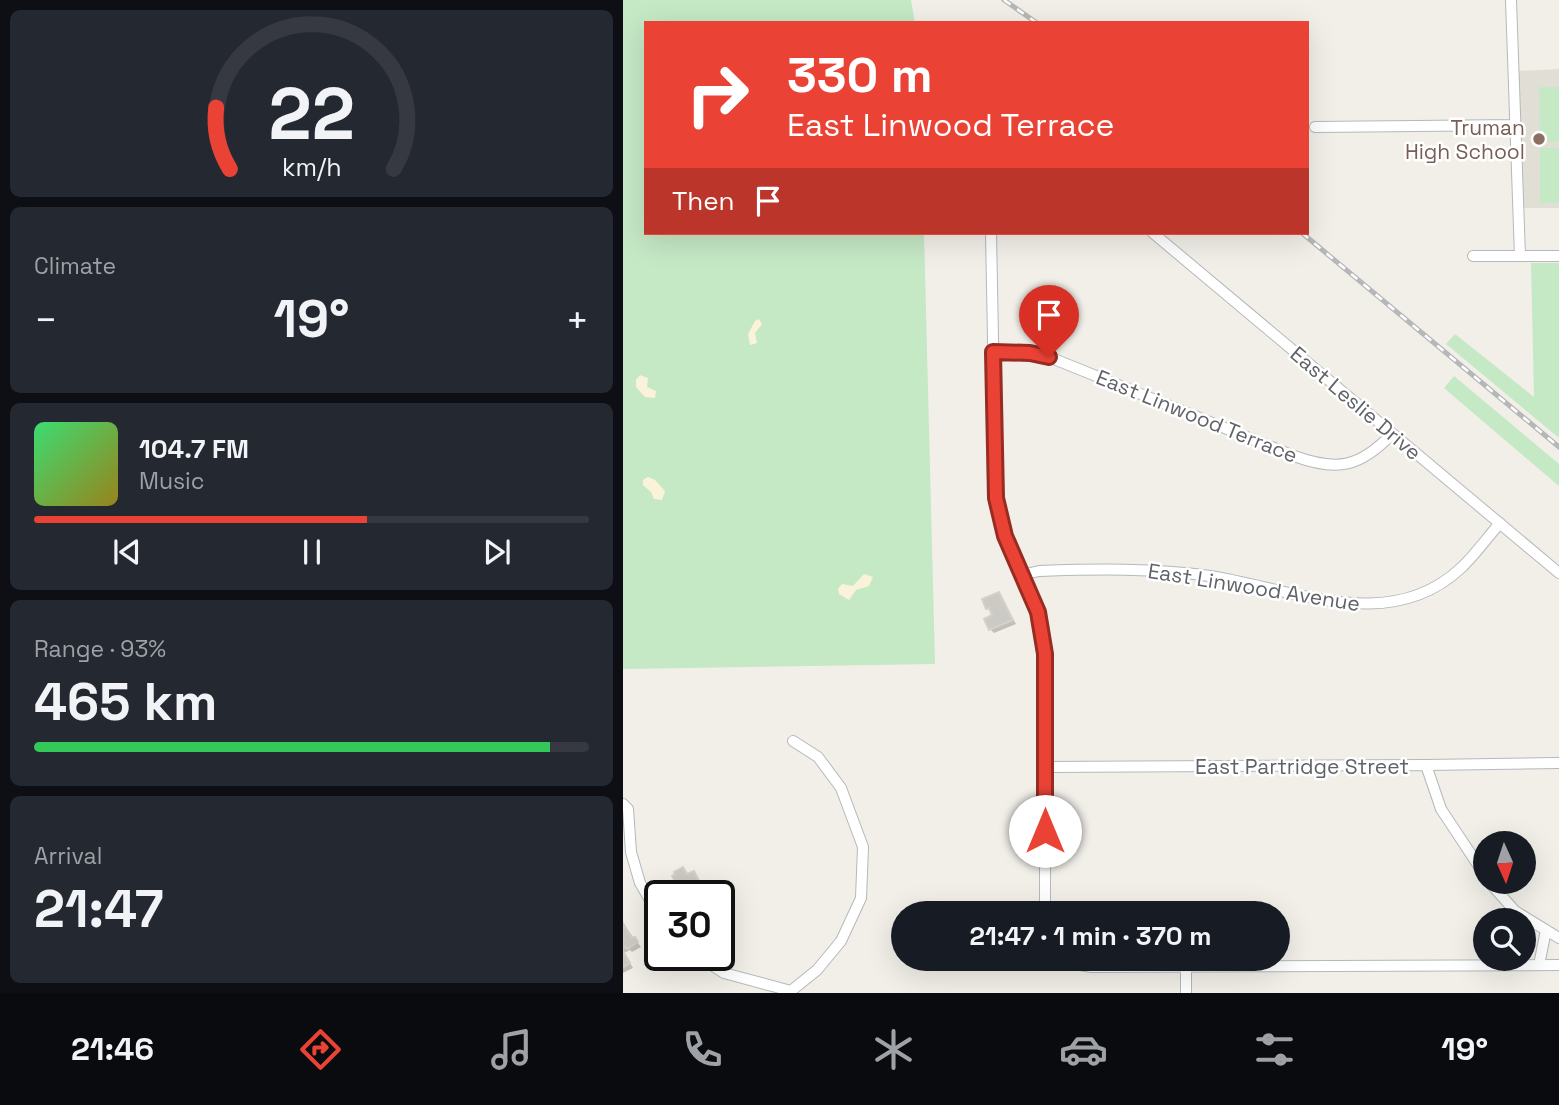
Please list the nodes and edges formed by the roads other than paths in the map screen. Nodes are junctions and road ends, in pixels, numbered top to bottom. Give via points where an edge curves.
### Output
1 (1511, 0) edge
2 (1515, 125) junction
3 (1315, 127) dead end
4 (991, 235) edge
5 (1155, 235) edge
6 (1520, 256) junction
7 (1559, 256) edge
8 (1473, 257) dead end
9 (993, 352) junction
10 (1392, 434) junction
11 (1500, 523) junction
12 (1559, 573) edge
13 (1022, 575) junction
14 (793, 741) dead end
15 (1559, 762) edge
16 (1426, 765) junction
17 (1045, 767) junction
18 (623, 804) edge
19 (1473, 857) edge
20 (644, 890) edge
21 (1500, 894) edge
22 (1045, 901) edge
23 (1546, 930) junction
24 (1559, 937) edge
25 (1539, 965) junction
26 (1559, 965) edge
27 (1290, 966) edge
28 (721, 971) edge
29 (1186, 971) edge
30 (791, 992) edge
31 (1186, 993) edge

1 - 2 street
2 - 3 street
2 - 6 street
4 - 9 street
5 - 10 street, East Leslie Drive
6 - 7 street
6 - 8 street
9 - 10 street, East Linwood Terrace via 1049,357 1323,465 1361,460
9 - 13 street via 996,498 1005,536
10 - 11 street, East Leslie Drive
11 - 12 street, East Leslie Drive
11 - 13 street, East Linwood Avenue via 1445,581 1381,604 1335,603 1237,581 1154,570 1039,570
13 - 17 street via 1038,612 1045,654
14 - 30 street via 818,757 841,788 863,847 860,898 841,941
15 - 16 street, East Partridge Street
16 - 17 street, East Partridge Street
16 - 19 street via 1441,809
17 - 22 street
18 - 20 street via 628,809 631,852
21 - 23 street via 1515,911
23 - 24 street
23 - 25 street
25 - 26 street
25 - 27 street
28 - 30 street
29 - 31 street

